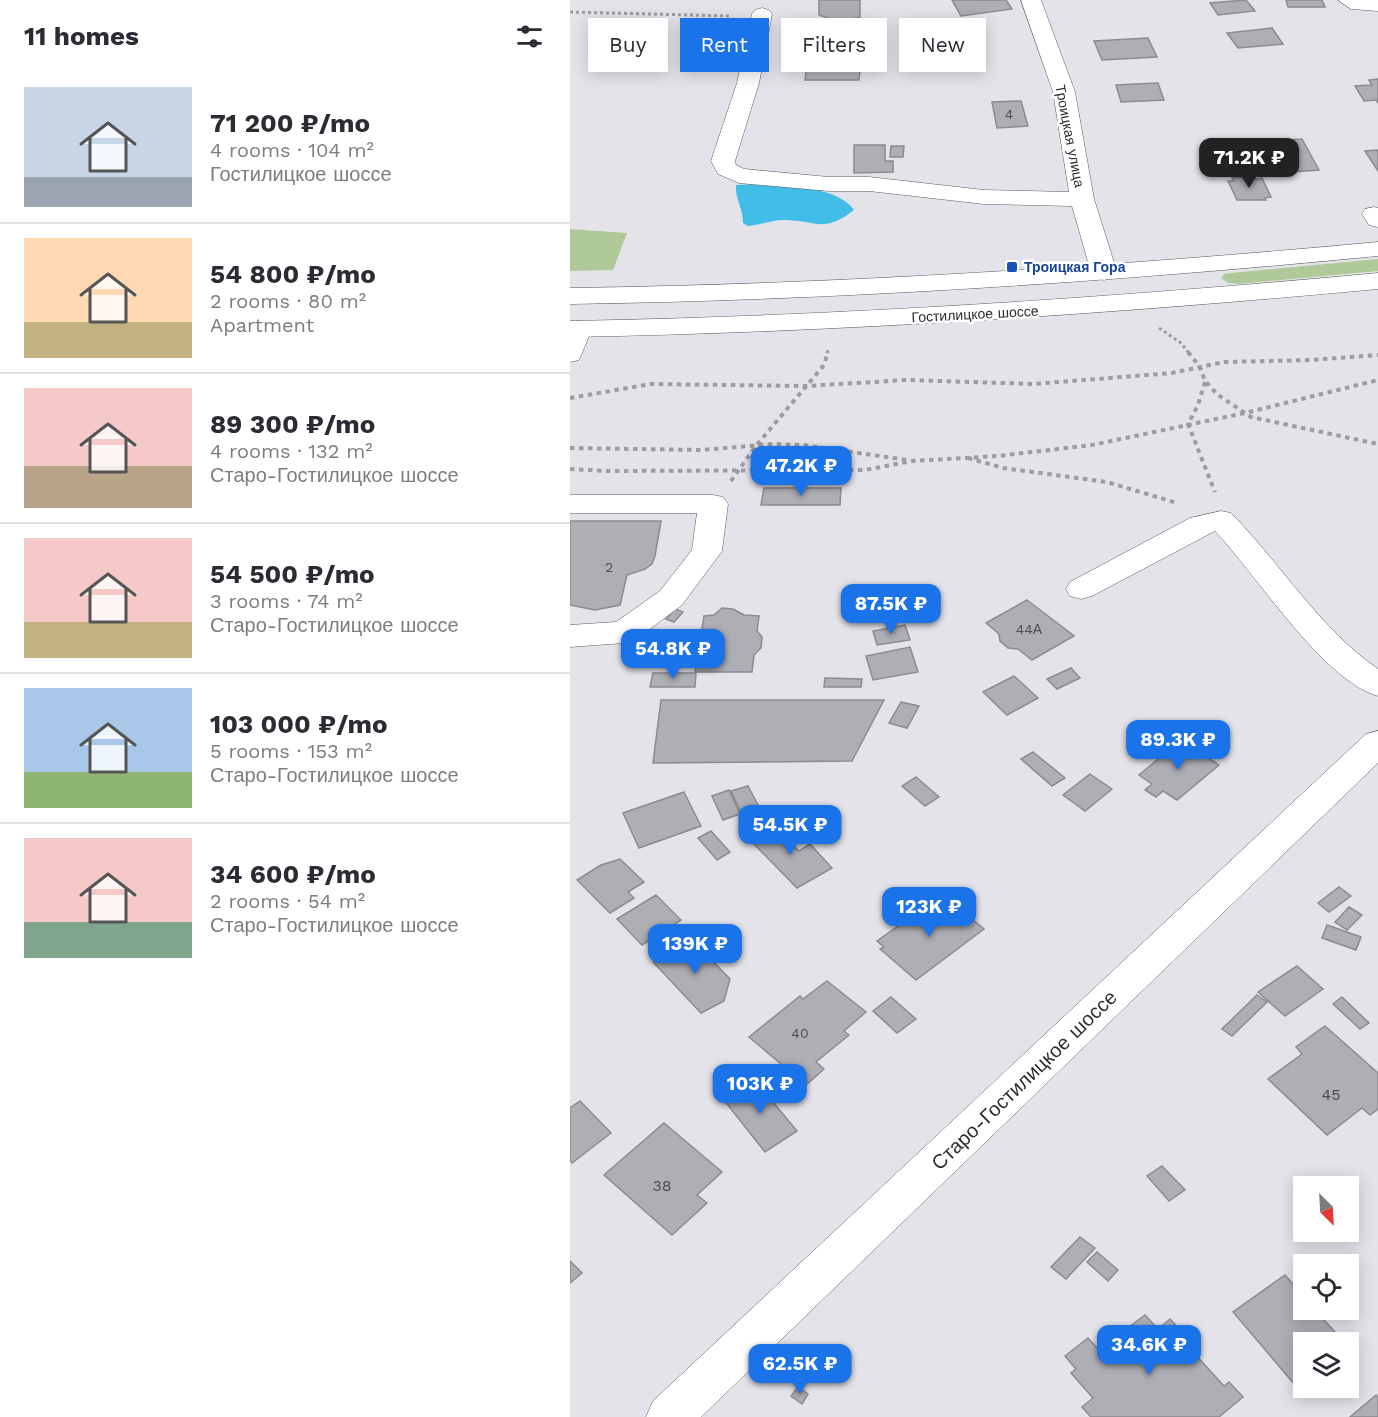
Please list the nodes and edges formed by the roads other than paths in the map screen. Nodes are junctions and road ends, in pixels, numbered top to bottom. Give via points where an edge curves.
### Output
1 (1031, 0) edge
2 (1348, 0) edge
3 (1378, 5) edge
4 (762, 16) road end
5 (1082, 199) junction
6 (1378, 249) edge
7 (1145, 269) junction
8 (1104, 273) junction
9 (1378, 281) edge
10 (570, 296) edge
11 (1156, 302) junction
12 (574, 329) edge
13 (570, 354) edge
14 (570, 504) edge
15 (1082, 589) dead end
16 (570, 636) edge
17 (1378, 685) edge
18 (1371, 763) edge
19 (669, 1417) edge

1 - 5 main road, Троицкая улица via 1064,92
2 - 3 main road via 1358,5
4 - 5 main road via 748,83 723,161 726,169 739,176 776,180 869,184 984,196
5 - 8 main road, Троицкая улица
6 - 7 main road, Гостилицкое шоссе
7 - 8 main road, Гостилицкое шоссе
7 - 11 main road
8 - 10 main road, Гостилицкое шоссе via 852,287
9 - 11 main road, Гостилицкое шоссе
11 - 12 main road, Гостилицкое шоссе via 958,315
12 - 13 main road
14 - 16 main road via 713,504 707,550 670,598 624,632
15 - 17 main road via 1215,521 1354,670
18 - 19 main road, Старо-Гостилицкое шоссе

